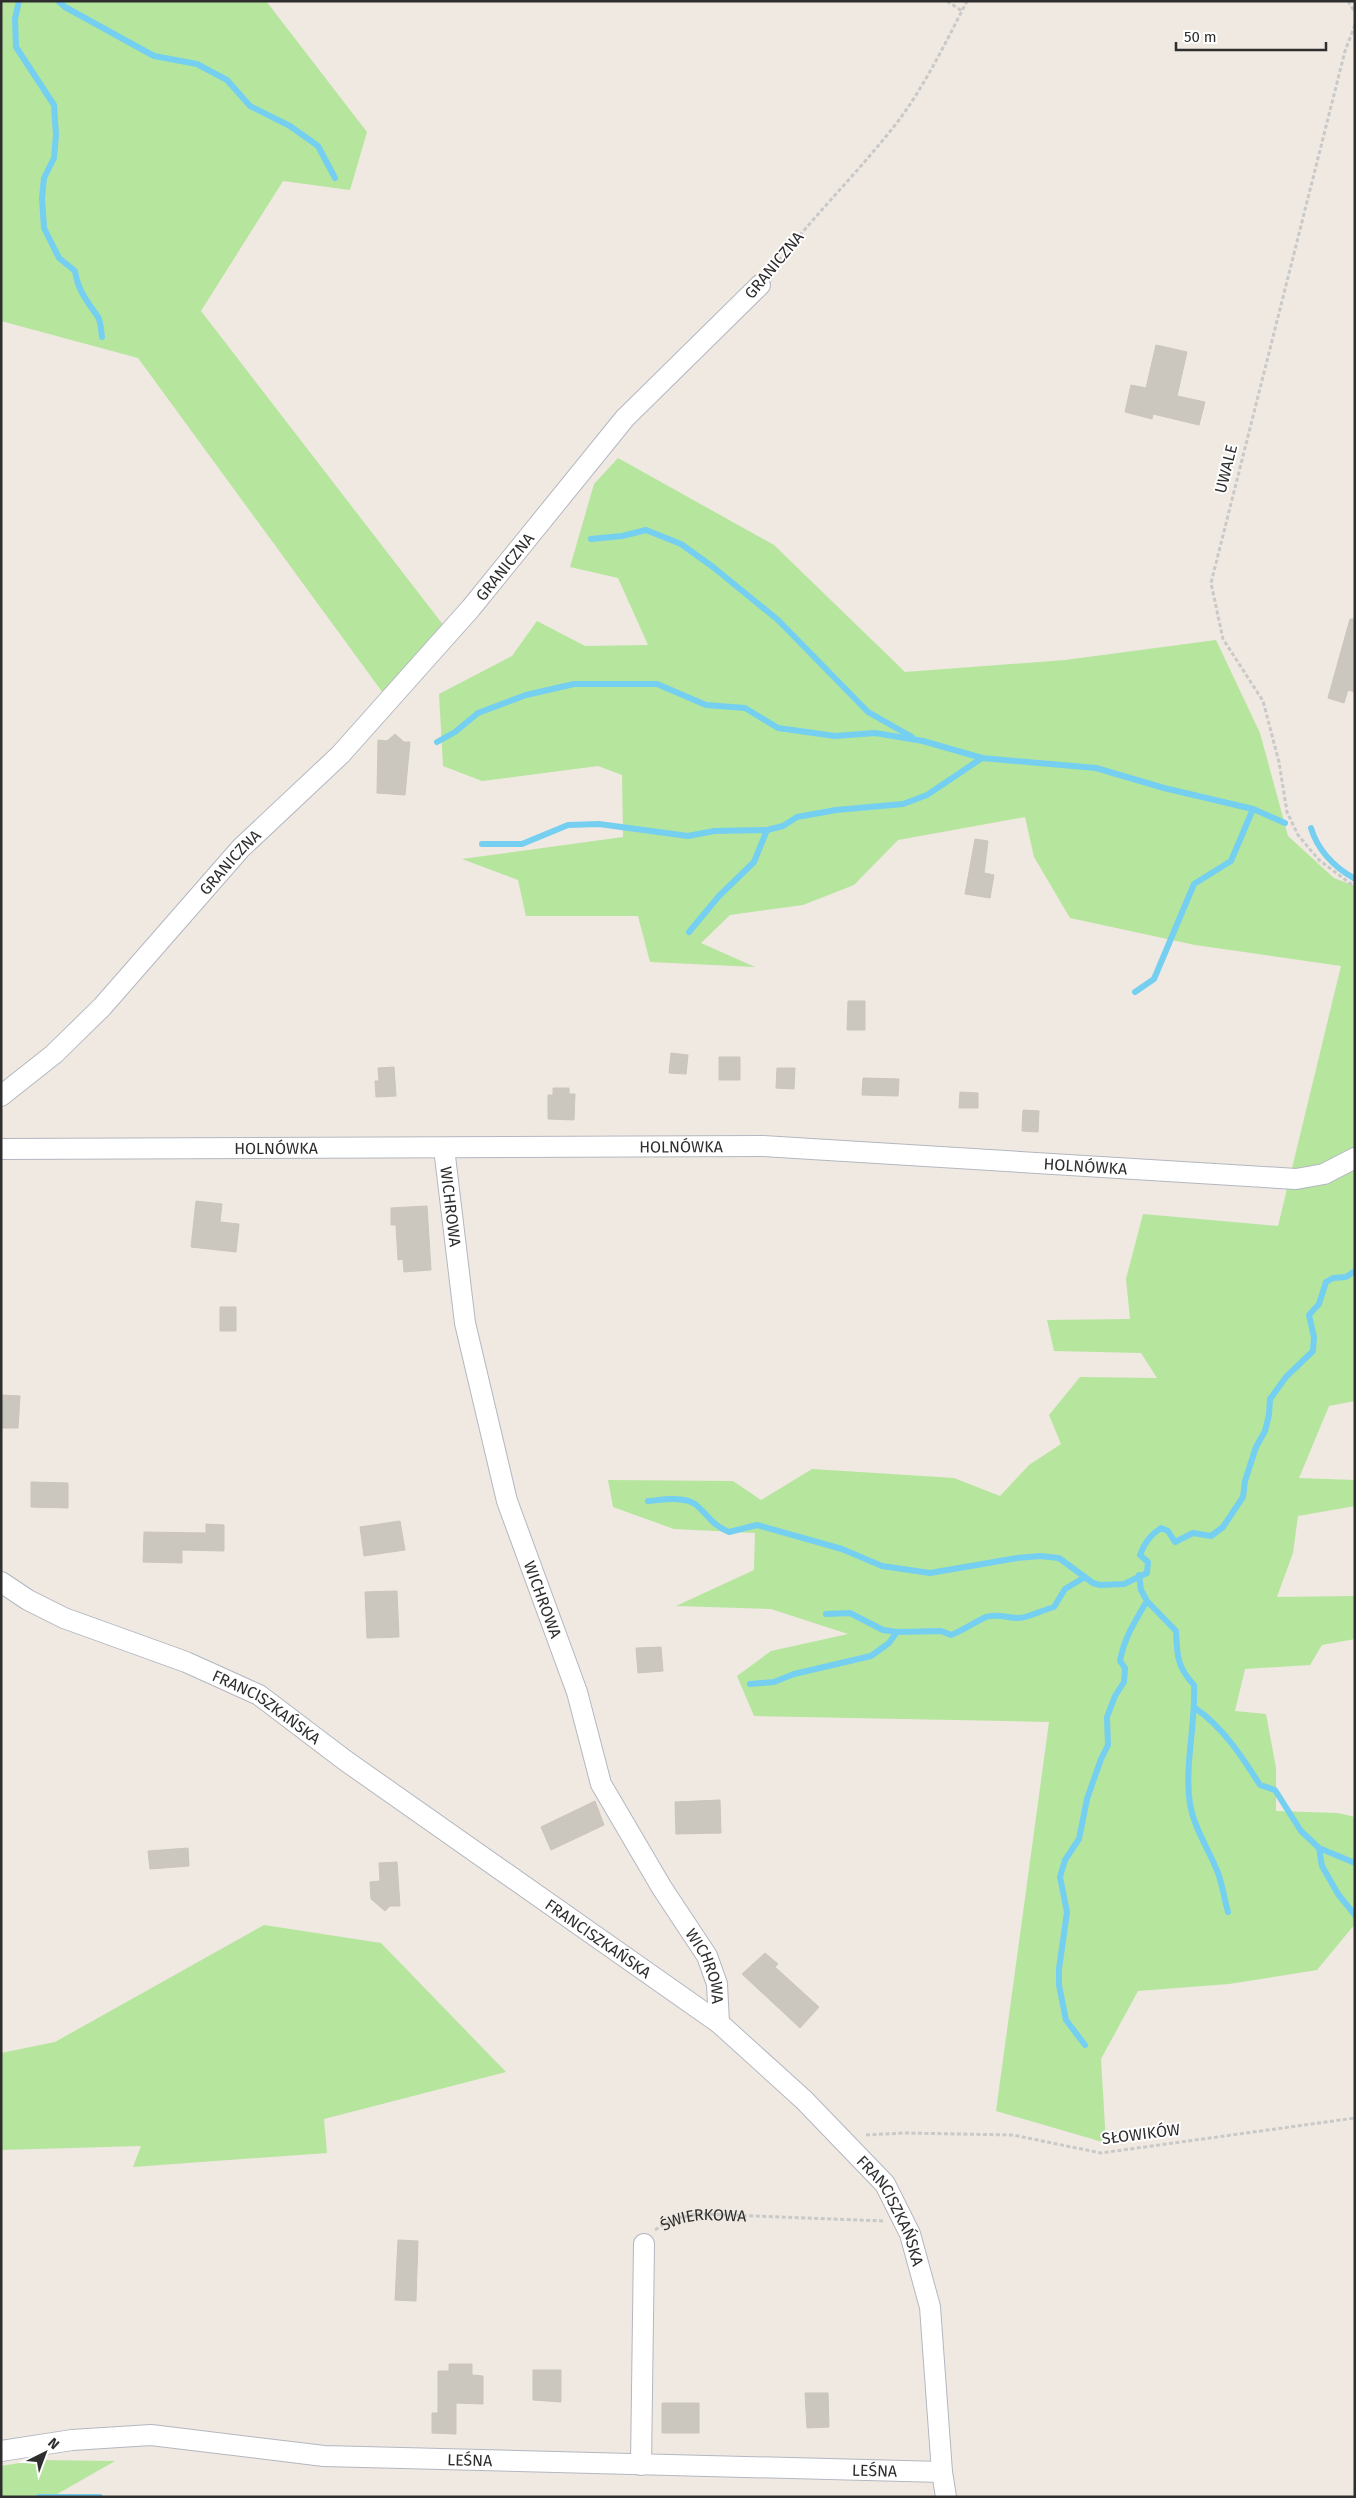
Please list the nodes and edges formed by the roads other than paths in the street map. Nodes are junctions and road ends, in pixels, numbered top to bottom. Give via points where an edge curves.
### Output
1 (760, 284) road end
2 (1, 1096) edge
3 (444, 1148) junction
4 (1, 1149) edge
5 (1355, 1158) edge
6 (1, 1582) edge
7 (719, 2023) junction
8 (644, 2244) road end
9 (1, 2451) edge
10 (641, 2464) junction
11 (942, 2472) junction
12 (946, 2497) edge

1 - 2 street, GRANICZNA via 625,418 471,608 340,755 241,848 102,1007 54,1054
3 - 4 street, HOLNÓWKA
3 - 5 street, HOLNÓWKA via 763,1146 1296,1179 1324,1174
3 - 7 street, WICHROWA via 466,1323 507,1501 577,1692 601,1784 662,1888 708,1956 717,1984
6 - 7 street, FRANCISZKAŃSKA via 64,1618 186,1662 259,1695 346,1761
7 - 11 street, FRANCISZKAŃSKA via 804,2100 885,2184 910,2234 930,2307
8 - 10 street, ŚWIERKOWA
9 - 10 street, LEŚNA via 72,2440 151,2435 324,2456
10 - 11 street, LEŚNA
11 - 12 street, FRANCISZKAŃSKA

